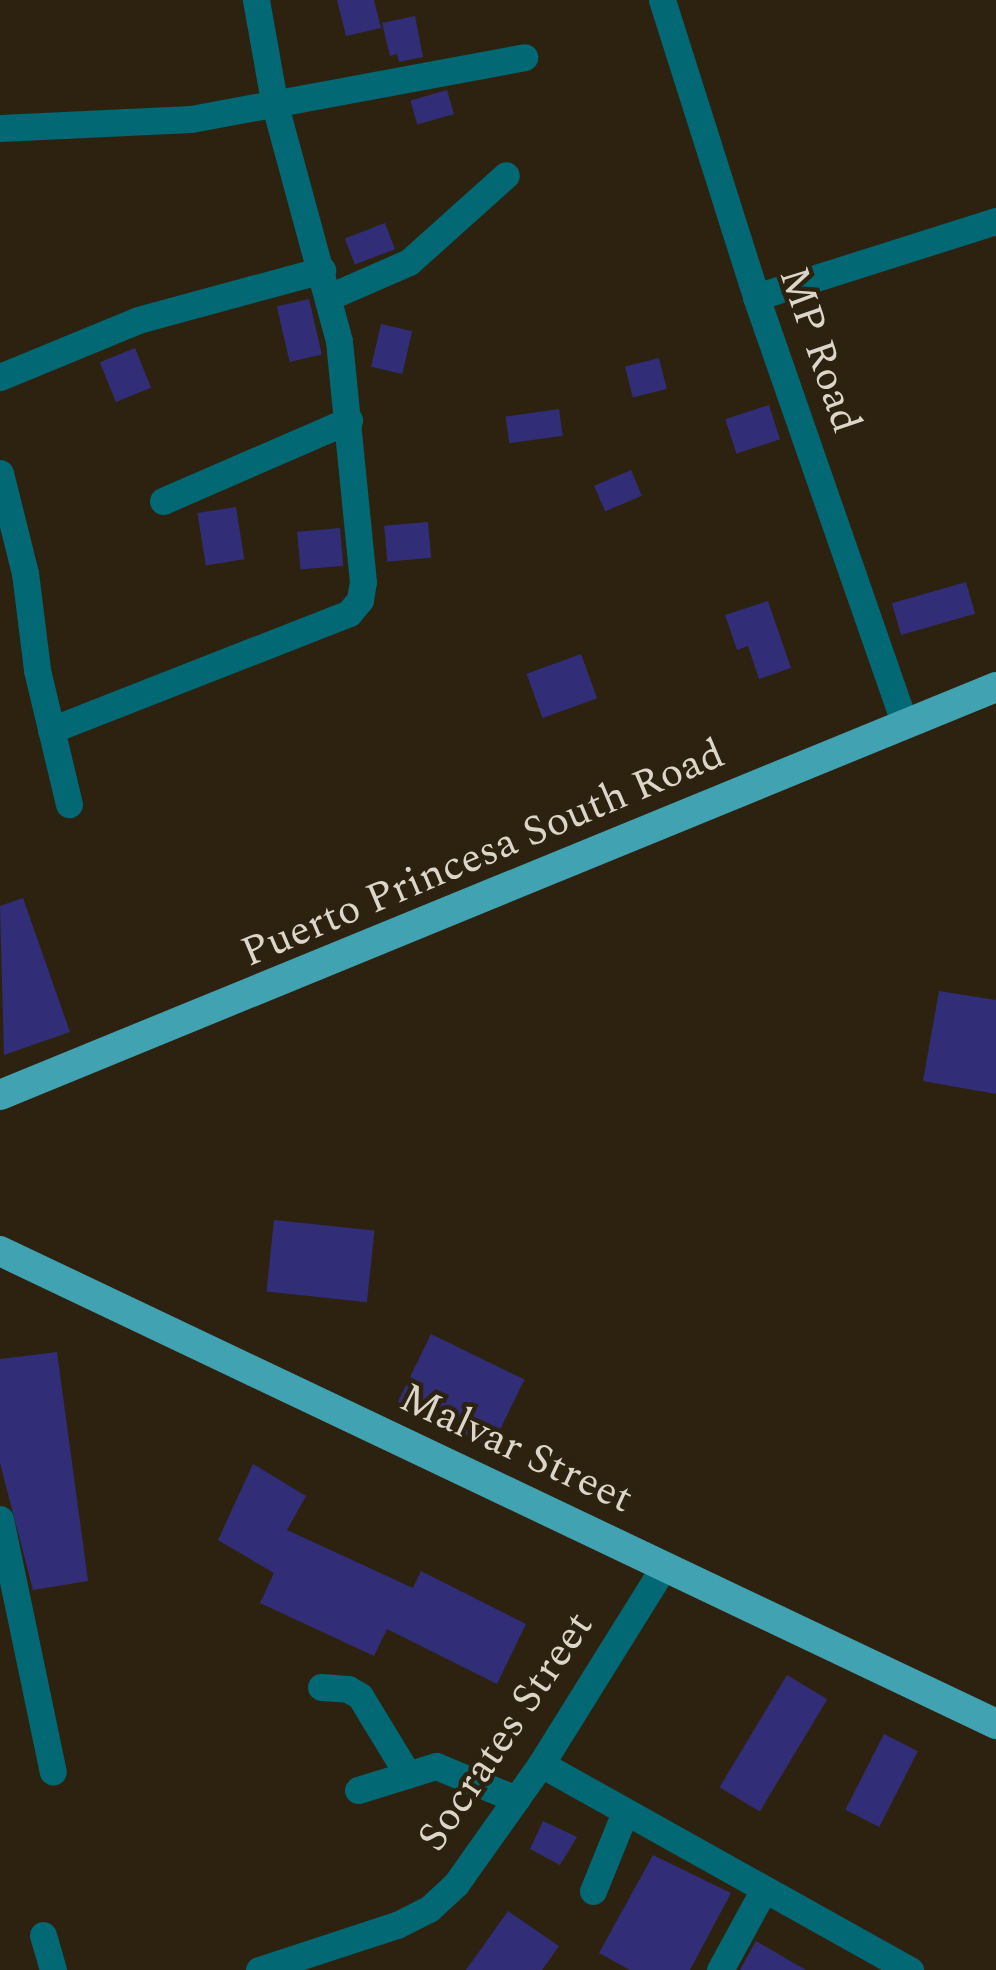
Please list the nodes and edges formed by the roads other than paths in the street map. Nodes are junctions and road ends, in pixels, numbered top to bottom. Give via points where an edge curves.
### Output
1 (256, 0) edge
2 (662, 0) edge
3 (524, 57) dead end
4 (274, 101) junction
5 (0, 128) edge
6 (506, 176) dead end
7 (996, 221) edge
8 (326, 284) junction
9 (756, 297) junction
10 (0, 377) edge
11 (349, 420) junction
12 (0, 472) edge
13 (163, 501) dead end
14 (13, 577) edge
15 (996, 687) edge
16 (905, 724) junction
17 (51, 730) junction
18 (69, 804) dead end
19 (0, 1095) edge
20 (0, 1251) edge
21 (0, 1519) edge
22 (665, 1565) junction
23 (321, 1687) dead end
24 (996, 1724) edge
25 (541, 1764) junction
26 (53, 1772) dead end
27 (408, 1775) junction
28 (358, 1790) dead end
29 (516, 1799) junction
30 (626, 1812) junction
31 (593, 1891) dead end
32 (763, 1891) junction
33 (43, 1935) dead end
34 (53, 1970) edge
35 (259, 1970) edge
36 (720, 1970) edge
37 (910, 1970) edge

1 - 4 street
2 - 9 street, MP Road
3 - 4 street
4 - 5 street via 191,119
4 - 8 street
6 - 8 street via 409,262
7 - 9 street
8 - 10 street via 138,320
8 - 11 street
9 - 16 street, MP Road
11 - 13 street
11 - 17 street via 363,582 356,608
12 - 14 street
14 - 17 street
15 - 16 main road, Puerto Princesa South Road
16 - 19 main road, Puerto Princesa South Road
17 - 18 street
20 - 22 main road, Malvar Street
21 - 26 street
22 - 24 main road, Malvar Street
22 - 25 street, Socrates Street
23 - 27 street via 360,1696
25 - 29 street, Socrates Street
25 - 30 street
27 - 28 street
27 - 29 street via 436,1766
29 - 35 street, Socrates Street via 429,1909
30 - 31 street
30 - 32 street
32 - 36 street
32 - 37 street
33 - 34 street

